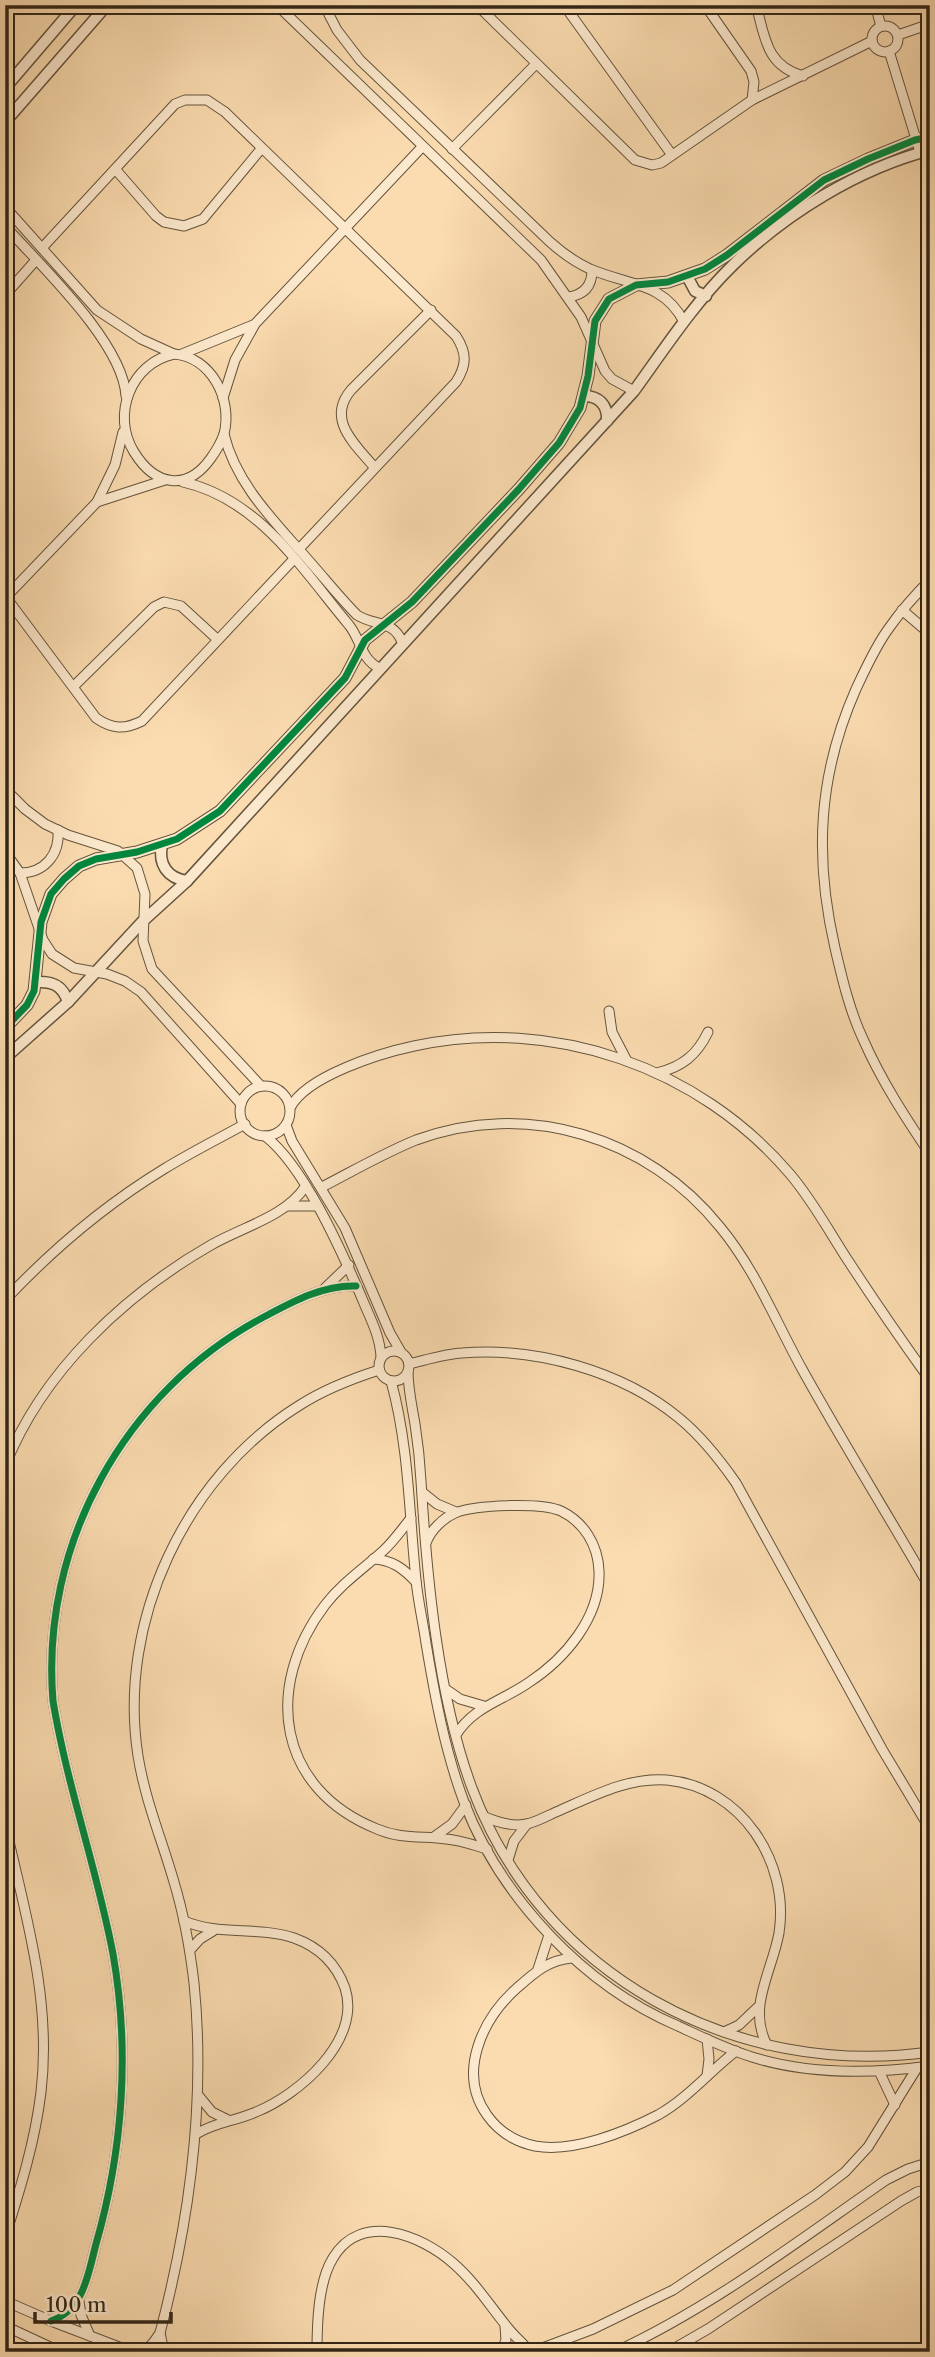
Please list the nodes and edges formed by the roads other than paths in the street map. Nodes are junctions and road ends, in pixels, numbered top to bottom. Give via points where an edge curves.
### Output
1 (76, 5) edge
2 (113, 5) edge
3 (324, 5) edge
4 (477, 5) edge
5 (564, 5) edge
6 (705, 5) edge
7 (756, 5) edge
8 (875, 5) edge
9 (278, 6) edge
10 (104, 9) edge
11 (930, 24) edge
12 (881, 26) junction
13 (898, 35) junction
14 (872, 40) junction
15 (889, 51) junction
16 (536, 64) junction
17 (803, 76) junction
18 (5, 88) edge
19 (752, 100) junction
20 (5, 122) edge
21 (930, 137) edge
22 (915, 140) junction
23 (422, 147) junction
24 (261, 149) junction
25 (452, 149) junction
26 (925, 151) edge
27 (672, 155) junction
28 (116, 170) junction
29 (5, 207) edge
30 (5, 226) edge
31 (345, 229) junction
32 (42, 248) junction
33 (36, 260) junction
34 (592, 270) junction
35 (687, 276) junction
36 (636, 285) junction
37 (5, 295) edge
38 (706, 296) junction
39 (568, 297) junction
40 (431, 310) junction
41 (684, 322) junction
42 (254, 324) junction
43 (592, 341) junction
44 (177, 354) junction
45 (634, 391) junction
46 (584, 396) junction
47 (126, 398) junction
48 (223, 400) junction
49 (5, 402) edge
50 (5, 417) edge
51 (607, 421) junction
52 (124, 425) junction
53 (224, 433) junction
54 (374, 467) junction
55 (167, 480) junction
56 (181, 481) junction
57 (97, 502) junction
58 (299, 549) junction
59 (293, 560) junction
60 (930, 580) edge
61 (6, 597) edge
62 (902, 610) junction
63 (387, 624) junction
64 (930, 634) edge
65 (217, 639) junction
66 (402, 642) junction
67 (360, 646) junction
68 (379, 668) junction
69 (73, 687) junction
70 (5, 789) edge
71 (58, 830) junction
72 (162, 845) junction
73 (5, 852) edge
74 (123, 854) junction
75 (20, 873) junction
76 (187, 881) junction
77 (144, 921) junction
78 (40, 932) junction
79 (97, 971) junction
80 (37, 982) junction
81 (68, 1002) junction
82 (609, 1011) dead end
83 (5, 1028) edge
84 (708, 1032) dead end
85 (5, 1058) edge
86 (627, 1061) junction
87 (657, 1073) junction
88 (261, 1086) junction
89 (241, 1104) junction
90 (290, 1108) junction
91 (245, 1124) junction
92 (286, 1125) junction
93 (265, 1136) junction
94 (930, 1153) edge
95 (305, 1187) junction
96 (321, 1187) junction
97 (289, 1206) junction
98 (316, 1206) junction
99 (345, 1228) junction
100 (333, 1235) junction
101 (349, 1265) junction
102 (356, 1286) junction
103 (323, 1290) junction
104 (5, 1300) edge
105 (401, 1352) junction
106 (382, 1357) junction
107 (409, 1368) junction
108 (379, 1370) junction
109 (930, 1380) edge
110 (391, 1381) junction
111 (420, 1464) junction
112 (406, 1465) junction
113 (5, 1466) edge
114 (422, 1492) junction
115 (456, 1512) junction
116 (411, 1518) junction
117 (426, 1544) junction
118 (373, 1559) junction
119 (416, 1583) junction
120 (930, 1588) edge
121 (436, 1634) junction
122 (425, 1635) junction
123 (447, 1690) junction
124 (484, 1706) junction
125 (456, 1735) junction
126 (468, 1774) junction
127 (456, 1778) junction
128 (466, 1805) junction
129 (485, 1816) junction
130 (5, 1824) edge
131 (527, 1824) junction
132 (930, 1829) edge
133 (433, 1838) junction
134 (487, 1849) junction
135 (508, 1860) junction
136 (528, 1891) junction
137 (520, 1898) junction
138 (184, 1921) junction
139 (213, 1931) junction
140 (550, 1935) junction
141 (190, 1950) junction
142 (572, 1958) junction
143 (537, 1970) junction
144 (758, 2007) junction
145 (668, 2009) junction
146 (663, 2020) junction
147 (723, 2032) junction
148 (707, 2039) junction
149 (767, 2045) junction
150 (736, 2051) junction
151 (930, 2052) edge
152 (848, 2057) junction
153 (930, 2066) edge
154 (918, 2068) junction
155 (847, 2071) junction
156 (879, 2071) junction
157 (707, 2076) junction
158 (198, 2093) junction
159 (895, 2105) junction
160 (228, 2120) junction
161 (196, 2134) junction
162 (930, 2162) edge
163 (930, 2189) edge
164 (5, 2237) edge
165 (5, 2301) edge
166 (79, 2301) junction
167 (51, 2321) junction
168 (505, 2324) junction
169 (5, 2326) edge
170 (160, 2333) junction
171 (90, 2336) junction
172 (61, 2352) edge
173 (132, 2352) edge
174 (143, 2352) edge
175 (164, 2352) edge
176 (317, 2352) edge
177 (502, 2352) edge
178 (531, 2352) edge
179 (615, 2352) edge
180 (668, 2352) edge

1 - 18 street
2 - 10 street
3 - 25 street via 360,60
4 - 16 street
5 - 27 street
6 - 19 street via 751,71
7 - 17 street via 774,60
8 - 12 street
9 - 23 street
10 - 20 street
11 - 13 street
12 - 13 street via 893,28
12 - 14 street
13 - 15 street via 896,47
14 - 15 street via 878,50
14 - 17 street
15 - 22 street
16 - 25 street
16 - 27 street via 635,160 652,166
17 - 19 street
19 - 27 street
21 - 22 street
22 - 26 street
22 - 35 street via 824,180 727,255
23 - 31 street
23 - 39 street via 541,260
24 - 28 street via 217,105 185,100 167,111
24 - 28 street via 203,219 184,226 156,216
24 - 31 street
25 - 34 street via 549,241
26 - 38 street via 831,191 752,248
28 - 32 street
29 - 32 street
30 - 33 street
31 - 40 street
31 - 42 street
32 - 44 street via 97,310
33 - 37 street
33 - 47 street via 107,344 122,375
34 - 36 street
34 - 39 street via 585,291
35 - 36 street
35 - 38 street via 695,291
36 - 41 street via 665,297
36 - 43 street via 603,306
38 - 41 street
39 - 43 street
40 - 54 street via 344,400 343,428
40 - 54 street via 462,344 465,364 456,382
41 - 45 street
42 - 44 street
42 - 48 street via 235,360
43 - 45 street via 605,371
43 - 46 street
44 - 47 street via 148,364
44 - 48 street via 202,364
45 - 51 street
46 - 51 street via 604,404
46 - 63 street via 559,443
47 - 52 street
48 - 53 street
49 - 50 street
51 - 66 street
52 - 55 street via 141,461
52 - 57 street via 116,465
53 - 56 street via 206,465
53 - 58 street via 230,455 249,488
54 - 58 street
55 - 56 street
55 - 57 street
56 - 59 street via 248,511
57 - 61 street
58 - 63 street via 357,615
59 - 65 street
59 - 67 street via 349,625
60 - 62 street
61 - 69 street
62 - 64 street
62 - 94 street via 868,664 835,743 821,855 840,969 861,1037 897,1105
63 - 66 street
63 - 67 street
65 - 69 street via 181,606 164,602
65 - 69 street via 142,721 131,727 106,725
66 - 68 street
67 - 68 street
67 - 72 street via 345,678 233,799 200,826
68 - 76 street
70 - 71 street via 25,809
71 - 74 street
71 - 75 street via 50,861 33,872
72 - 74 street
72 - 76 street via 165,869
73 - 75 street
74 - 77 street via 143,881
74 - 78 street via 88,862 64,879 47,903
75 - 78 street
76 - 77 street
77 - 79 street
77 - 88 street via 144,951 152,969
78 - 79 street via 59,960 74,968
78 - 80 street
79 - 81 street
79 - 89 street via 141,992
80 - 81 street via 55,984
80 - 83 street via 27,1005
81 - 85 street
82 - 86 street via 615,1042
84 - 87 street via 694,1055
86 - 87 street
86 - 90 street via 570,1044 527,1038 434,1042 381,1055 327,1076 303,1091
87 - 109 street via 722,1110 792,1176
88 - 89 street via 246,1094
88 - 90 street via 282,1092
89 - 91 street
90 - 92 street
91 - 93 street
91 - 104 street via 121,1198
92 - 93 street
92 - 96 street
93 - 95 street via 283,1153
95 - 97 street
95 - 98 street
96 - 99 street
96 - 120 street via 417,1140 480,1125 512,1123 573,1130 629,1151 655,1167 701,1205 738,1251
97 - 98 street
97 - 113 street via 176,1267 102,1326 46,1390
98 - 100 street
99 - 100 street
99 - 105 street
100 - 101 street
101 - 102 street
101 - 103 street
102 - 103 street
102 - 106 street
103 - 166 street via 276,1310 226,1340 151,1407 128,1434 93,1491 64,1566 51,1650 53,1701 113,1954 122,2032 116,2157
105 - 106 street via 393,1350
105 - 107 street
106 - 108 street
107 - 110 street via 400,1380
107 - 111 street
107 - 132 street via 461,1353 516,1354 562,1362 624,1384 687,1424 736,1483
108 - 110 street
108 - 138 street via 324,1391 254,1439 198,1504 158,1581 142,1637 135,1715 145,1793
110 - 112 street
111 - 112 street
111 - 114 street
112 - 116 street
114 - 115 street
114 - 117 street
115 - 117 street via 434,1529
115 - 124 street via 516,1505 560,1511 589,1535 597,1552 597,1591 584,1627 544,1671
116 - 118 street
116 - 119 street
117 - 121 street
118 - 119 street via 392,1563
118 - 133 street via 340,1588 306,1637 289,1689 289,1735 308,1777 339,1810 388,1833
119 - 122 street
121 - 122 street
121 - 123 street
122 - 127 street via 437,1707
123 - 124 street
123 - 125 street
124 - 125 street
125 - 126 street
126 - 127 street
126 - 129 street
127 - 128 street
128 - 133 street via 452,1824
128 - 134 street
129 - 131 street
129 - 135 street
130 - 164 street via 36,1957 43,2057 37,2123
131 - 135 street via 514,1841
131 - 144 street via 636,1781 684,1783 730,1805 764,1847 778,1889 779,1933
133 - 134 street
134 - 137 street
135 - 136 street
136 - 137 street
136 - 145 street via 589,1955
137 - 140 street
138 - 139 street
138 - 141 street
139 - 141 street
139 - 160 street via 275,1934 313,1947 340,1974 348,2012 343,2031 300,2087 278,2102
140 - 142 street
140 - 143 street
141 - 158 street
142 - 143 street
142 - 146 street
143 - 157 street via 497,2009 475,2056 475,2091 482,2108 505,2134 538,2146 610,2136 660,2113 690,2094
144 - 147 street via 739,2025
144 - 149 street
145 - 146 street
145 - 147 street
146 - 148 street
147 - 149 street
148 - 150 street
148 - 157 street
149 - 152 street
150 - 155 street via 808,2070
150 - 157 street
151 - 152 street
152 - 155 street
153 - 154 street
154 - 156 street
154 - 159 street
155 - 156 street
156 - 159 street
158 - 160 street via 206,2107
158 - 161 street
159 - 178 street via 857,2160 793,2210 673,2290 593,2329
160 - 161 street
161 - 170 street via 183,2235
162 - 179 street via 886,2180 702,2306
163 - 180 street via 901,2201
165 - 167 street
166 - 167 street via 67,2314
166 - 171 street
167 - 171 street
168 - 176 street via 452,2262 405,2235 372,2231 349,2241 332,2259 318,2314
168 - 177 street
168 - 178 street
169 - 172 street
170 - 174 street
170 - 175 street
171 - 173 street

